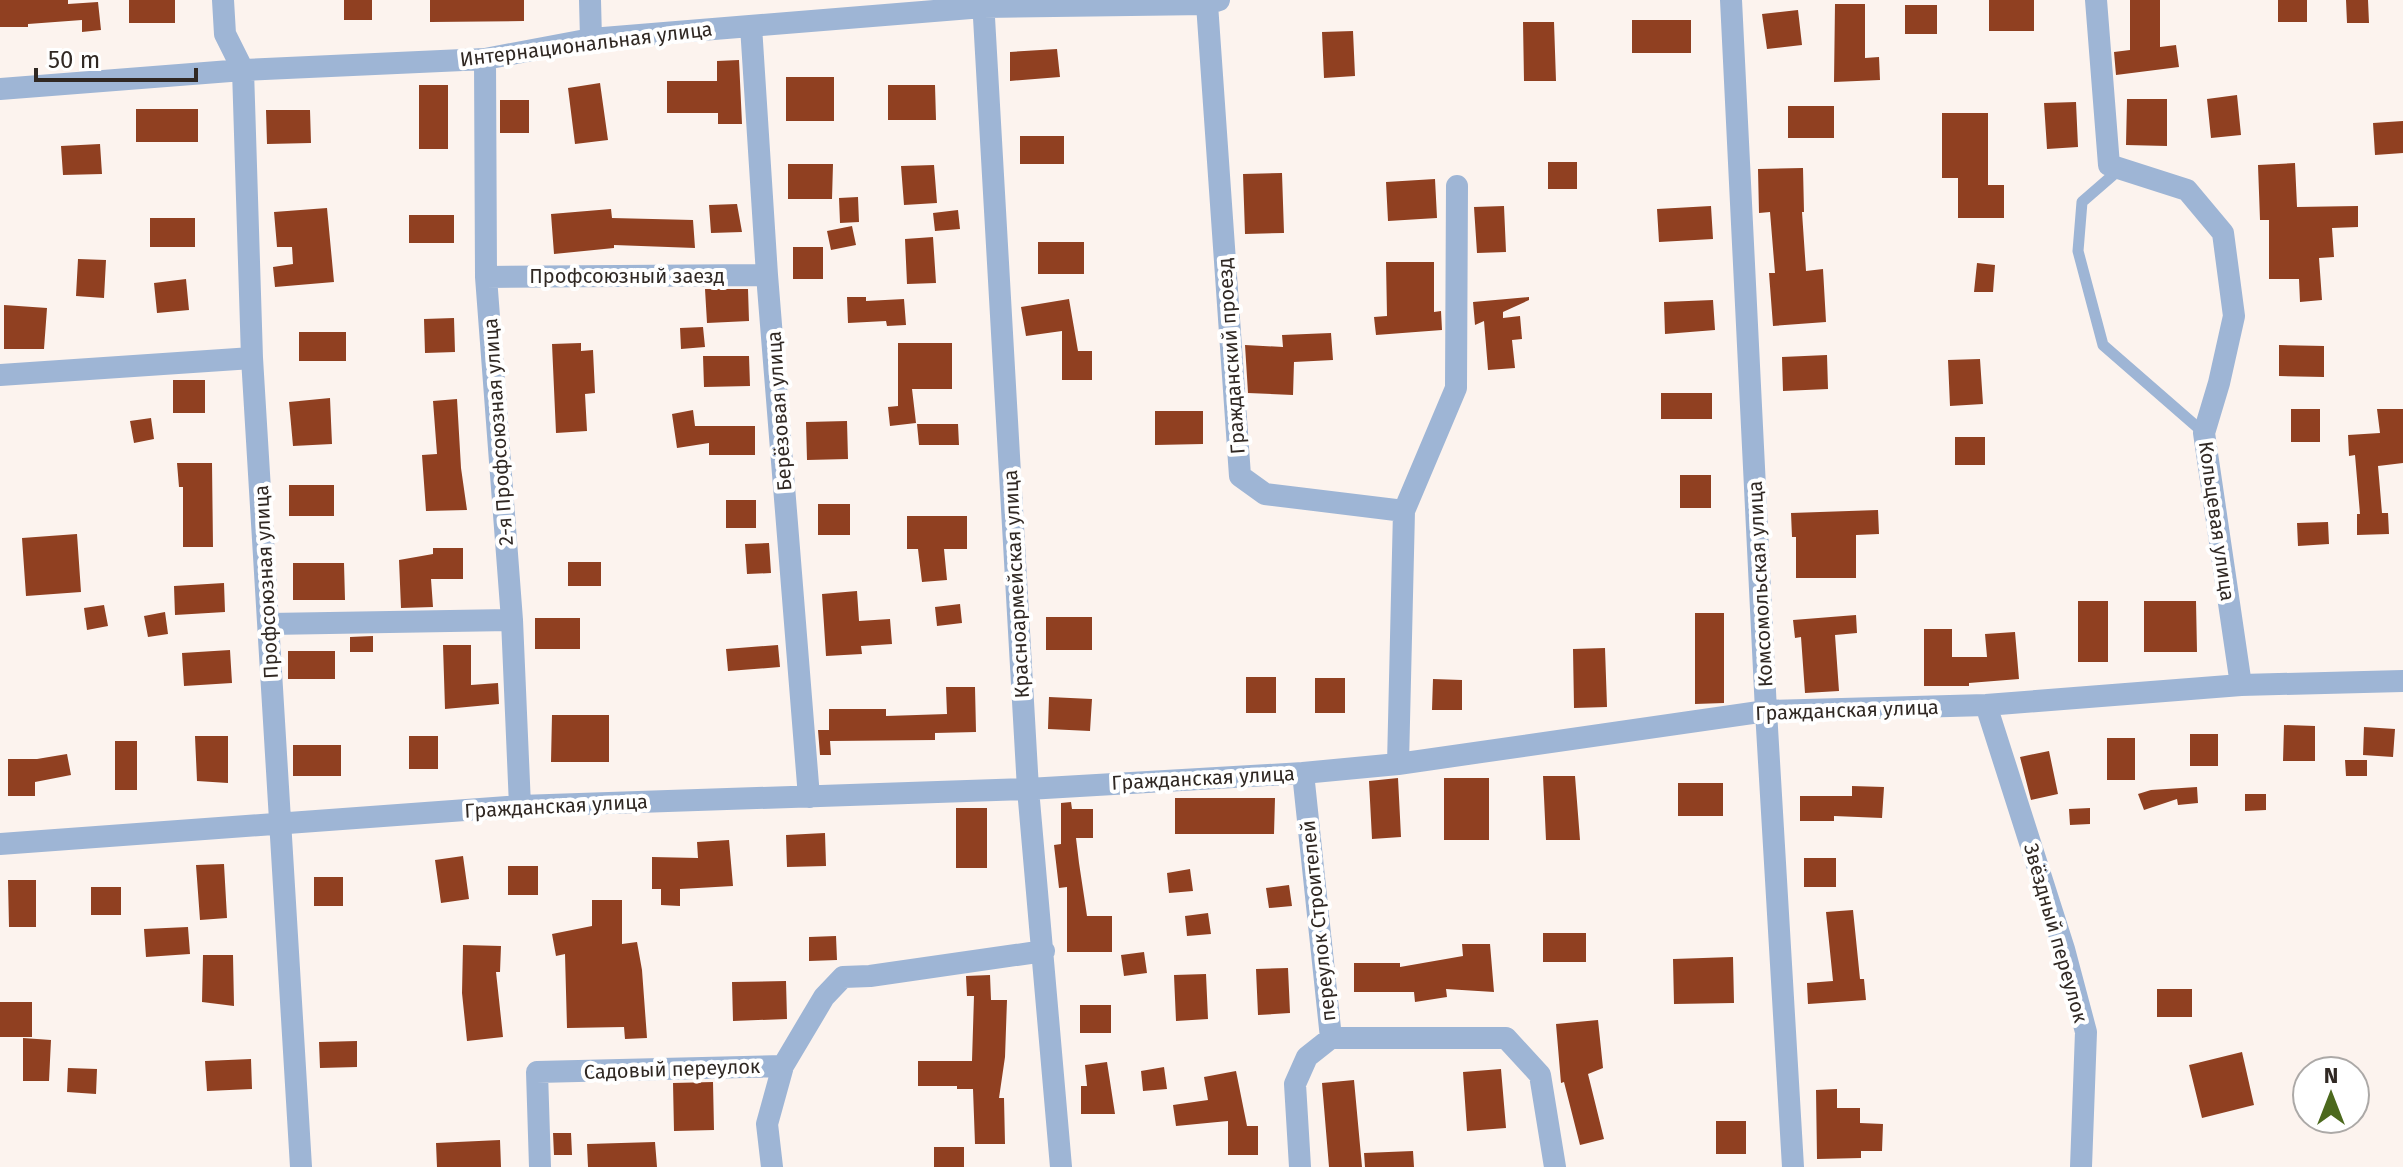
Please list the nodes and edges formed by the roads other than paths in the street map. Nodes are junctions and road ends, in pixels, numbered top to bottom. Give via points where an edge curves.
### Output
1 (223, 0) edge
2 (590, 0) edge
3 (1731, 0) edge
4 (2096, 0) edge
5 (1213, 2) edge
6 (983, 3) edge
7 (751, 26) junction
8 (591, 39) junction
9 (485, 59) junction
10 (243, 70) junction
11 (0, 89) edge
12 (2120, 169) junction
13 (1457, 186) dead end
14 (767, 275) junction
15 (486, 277) junction
16 (252, 358) junction
17 (0, 375) edge
18 (2204, 433) junction
19 (1404, 511) junction
20 (512, 620) junction
21 (269, 624) junction
22 (2403, 681) edge
23 (2241, 685) junction
24 (1986, 705) junction
25 (1766, 711) junction
26 (1398, 764) junction
27 (1303, 773) junction
28 (1028, 789) junction
29 (809, 797) junction
30 (520, 806) junction
31 (279, 825) junction
32 (0, 844) edge
33 (1044, 951) junction
34 (1331, 1038) junction
35 (783, 1066) junction
36 (301, 1167) edge
37 (540, 1167) edge
38 (772, 1167) edge
39 (1061, 1167) edge
40 (1300, 1167) edge
41 (1555, 1167) edge
42 (1793, 1167) edge
43 (2081, 1167) edge

1 - 10 street, Профсоюзная улица via 225,34
2 - 8 street
3 - 25 street, Комсомольская улица
4 - 12 street via 2109,165
5 - 6 street, Интернациональная улица
5 - 19 street, Гражданский проезд via 1240,476 1265,494
6 - 7 street, Интернациональная улица
6 - 28 street, Красноармейская улица
7 - 8 street, Интернациональная улица
7 - 14 street, Берёзовая улица
8 - 9 street, Интернациональная улица
9 - 10 street, Интернациональная улица
9 - 15 street, 2-я Профсоюзная улица
10 - 11 street, Интернациональная улица
10 - 16 street, Профсоюзная улица
12 - 18 lane via 2082,202 2078,251 2103,345
12 - 18 street, Кольцевая улица via 2187,190 2223,233 2234,316
13 - 19 street via 1456,388
14 - 15 street, Профсоюзный заезд
14 - 29 street, Берёзовая улица
15 - 20 street, 2-я Профсоюзная улица
16 - 17 street
16 - 21 street, Профсоюзная улица
18 - 23 street, Кольцевая улица
19 - 26 street
20 - 21 street
20 - 30 street, 2-я Профсоюзная улица
21 - 31 street, Профсоюзная улица
22 - 23 street, Гражданская улица
23 - 24 street, Гражданская улица
24 - 25 street, Гражданская улица
24 - 43 street, Звёздный переулок via 2086,1032
25 - 26 street, Гражданская улица
25 - 42 street, Комсомольская улица
26 - 27 street, Гражданская улица
27 - 28 street, Гражданская улица
27 - 34 street, переулок Строителей
28 - 29 street, Гражданская улица
28 - 33 street, Красноармейская улица
29 - 30 street, Гражданская улица
30 - 31 street, Гражданская улица
31 - 32 street, Гражданская улица
31 - 36 street, Профсоюзная улица
33 - 35 street, Садовый переулок via 843,977 824,997
33 - 39 street, Красноармейская улица
34 - 40 street via 1307,1057 1295,1084
34 - 41 street, переулок Строителей via 1506,1038 1540,1075
35 - 37 street, Садовый переулок via 537,1072
35 - 38 street via 767,1124

